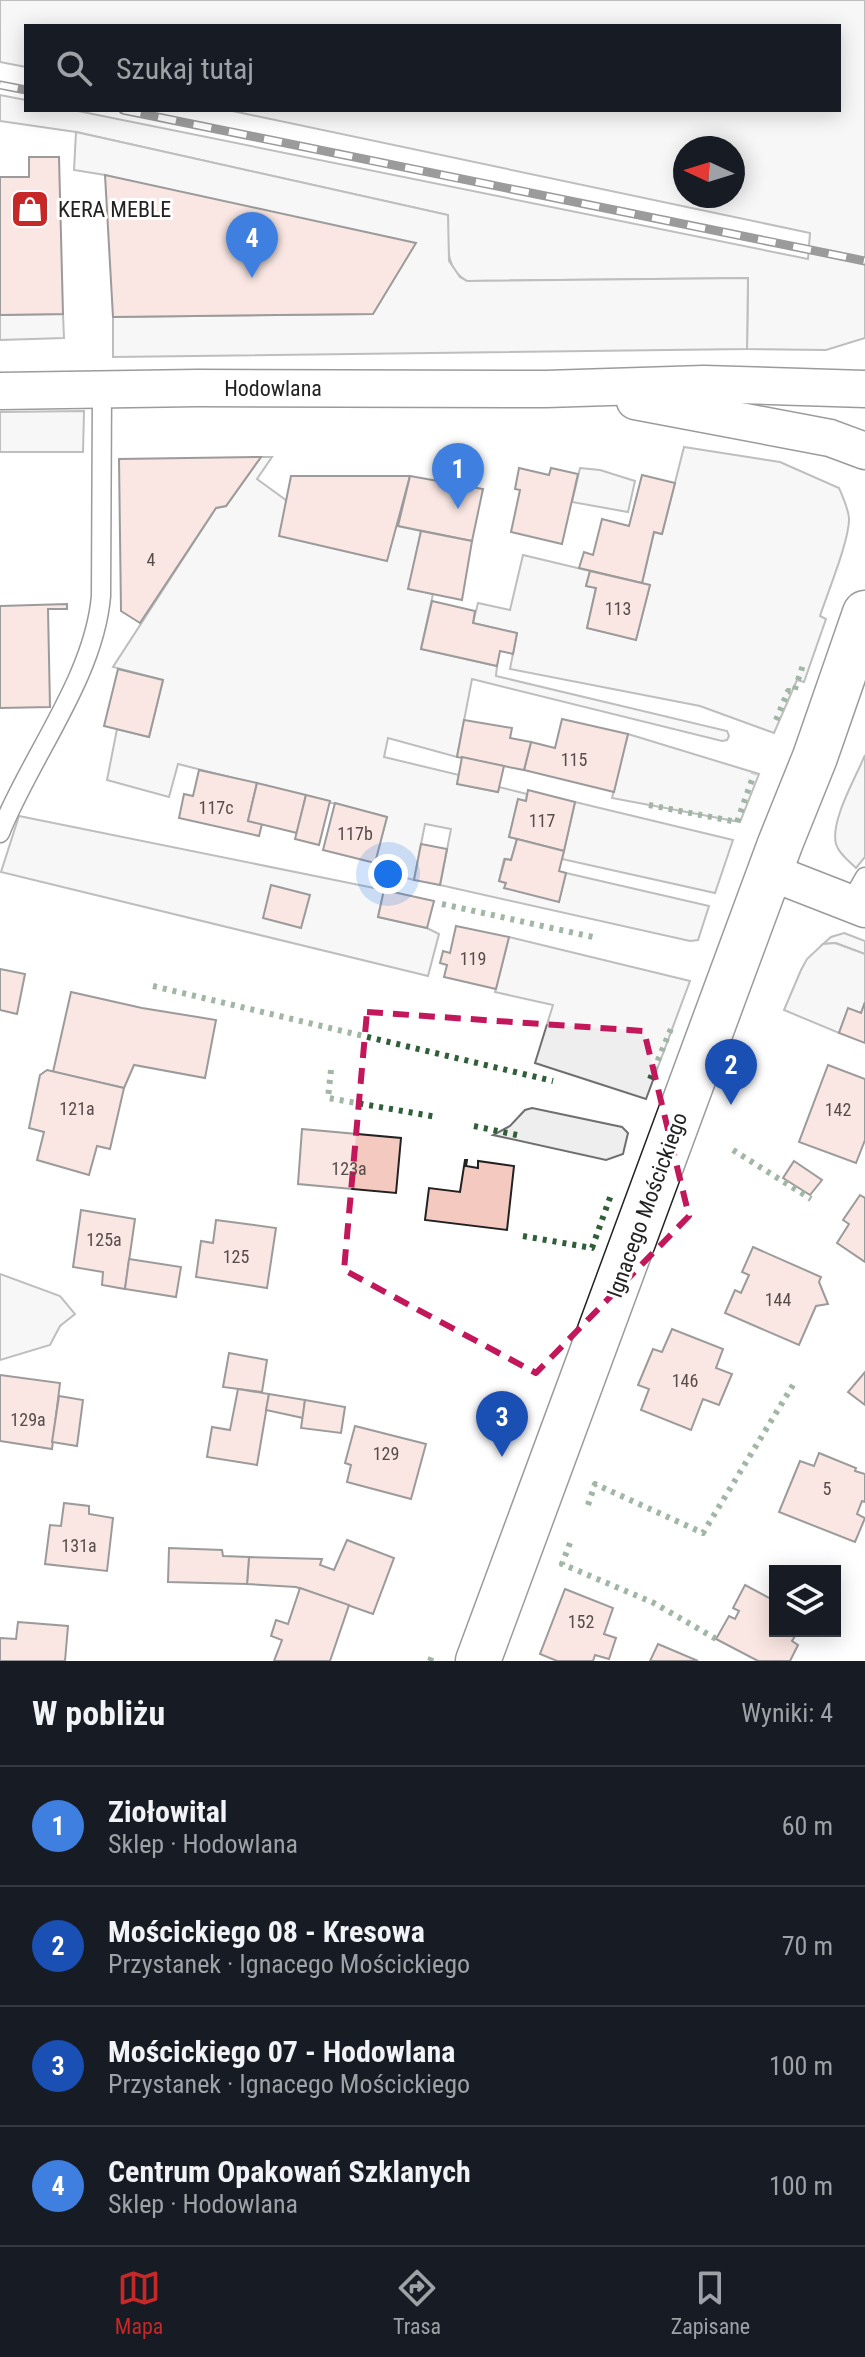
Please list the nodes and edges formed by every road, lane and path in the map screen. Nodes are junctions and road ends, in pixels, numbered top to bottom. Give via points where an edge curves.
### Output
1 (546, 389) junction
2 (865, 389) edge
3 (102, 390) junction
4 (0, 391) edge
5 (865, 451) edge
6 (861, 637) edge
7 (0, 833) edge
8 (770, 872) junction
9 (860, 896) edge
10 (478, 1661) edge

1 - 2 street, Hodowlana via 704,384
1 - 3 street, Hodowlana
1 - 5 street, Hodowlana via 830,438
3 - 4 street, Hodowlana
3 - 7 lane via 99,622 73,687
6 - 8 street, Ignacego Mościckiego
8 - 9 street
8 - 10 street, Ignacego Mościckiego

